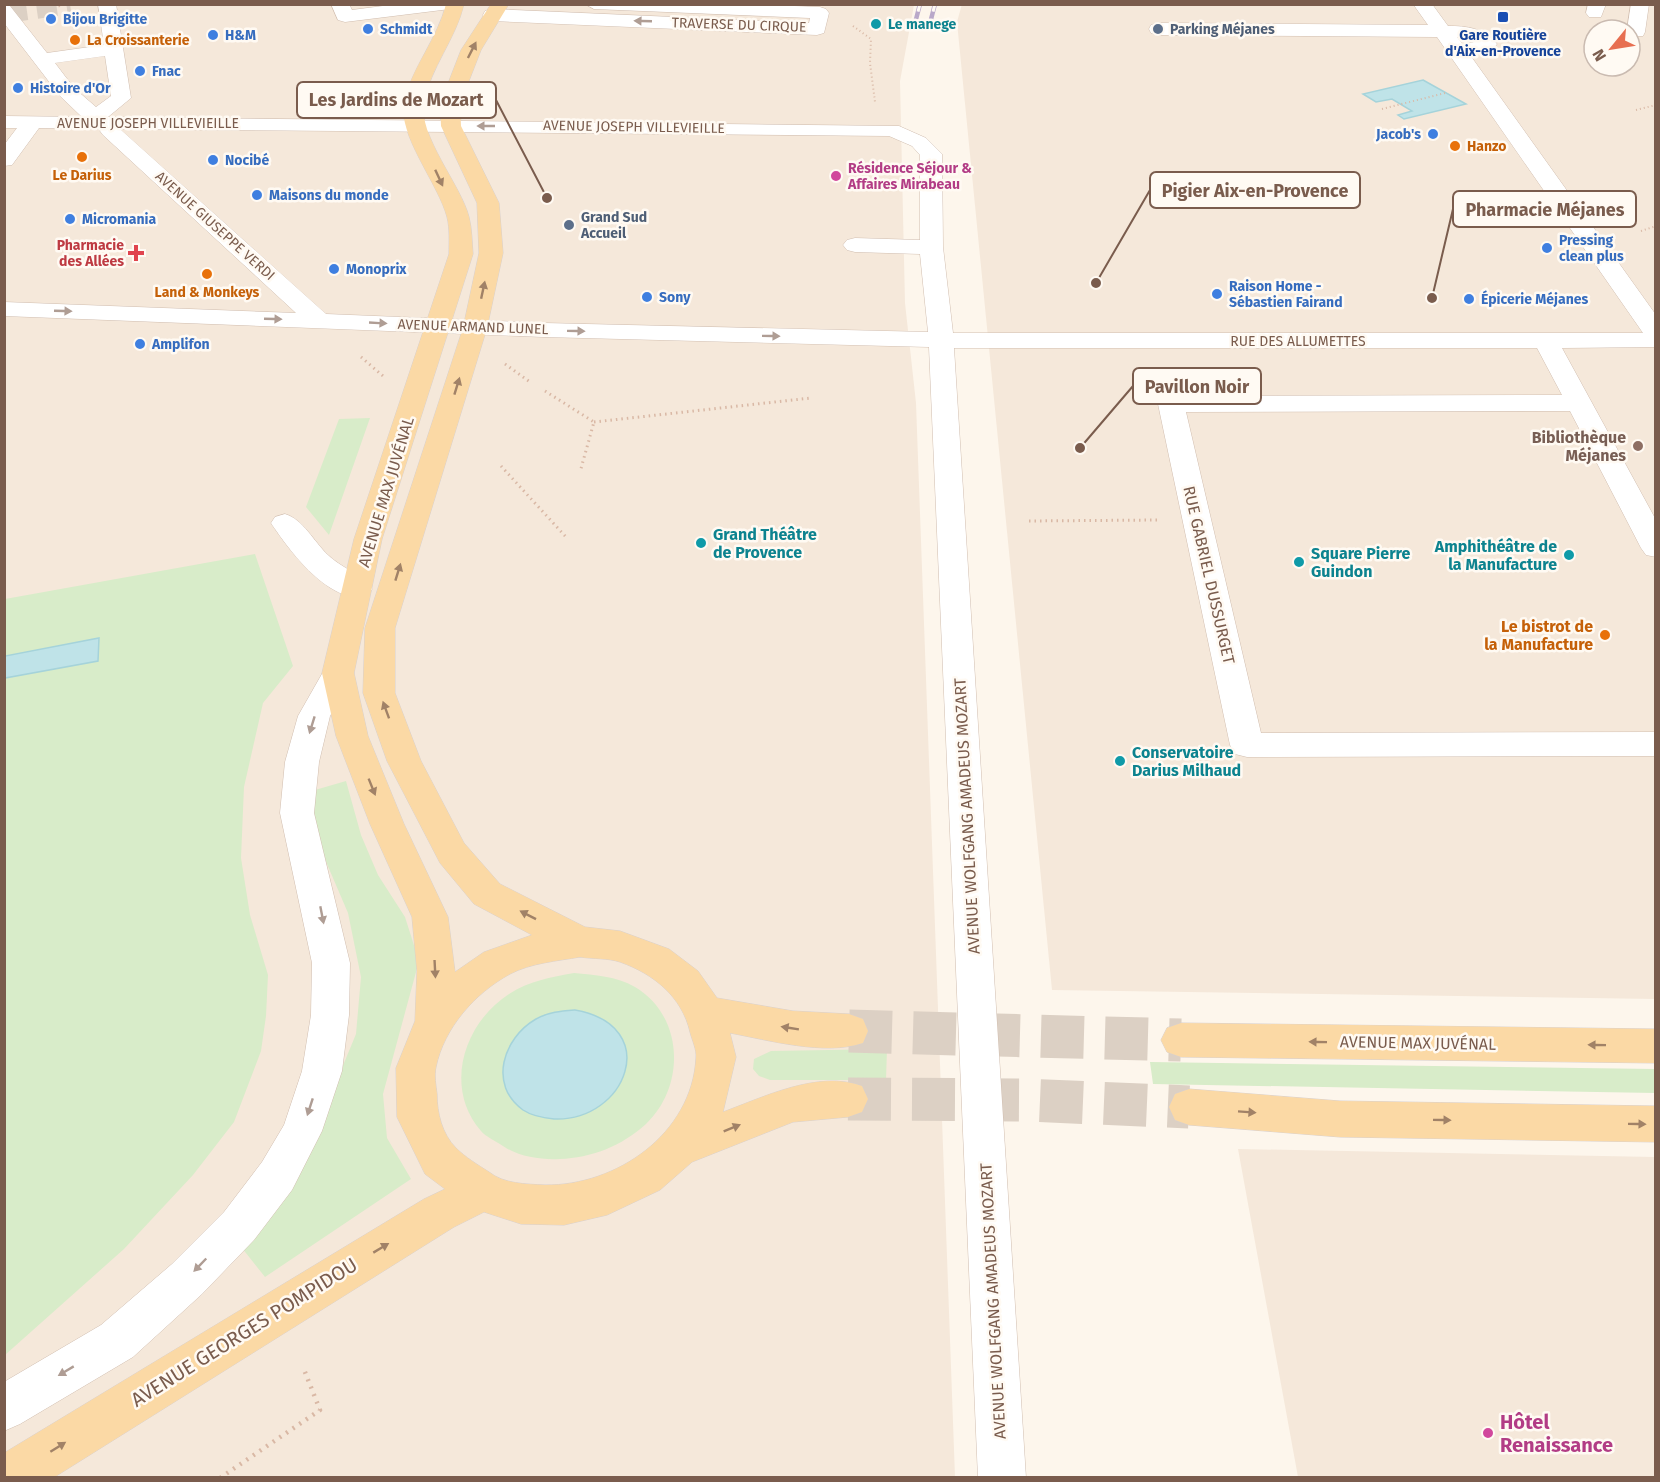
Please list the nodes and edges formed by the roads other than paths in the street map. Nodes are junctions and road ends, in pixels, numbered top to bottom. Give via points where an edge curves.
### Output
1 (450, 4) edge
2 (455, 4) edge
3 (594, 4) edge
4 (1422, 4) edge
5 (1650, 4) edge
6 (107, 5) edge
7 (1656, 7) edge
8 (4, 10) edge
9 (342, 10) edge
10 (496, 10) edge
11 (1158, 29) dead end
12 (1441, 31) junction
13 (113, 49) junction
14 (1458, 53) junction
15 (42, 59) junction
16 (254, 113) dead end
17 (4, 122) edge
18 (33, 122) junction
19 (338, 124) junction
20 (415, 124) junction
21 (451, 126) junction
22 (670, 128) junction
23 (110, 131) dead end
24 (669, 148) dead end
25 (931, 154) joint
26 (4, 160) edge
27 (855, 245) dead end
28 (931, 247) junction
29 (4, 309) edge
30 (319, 321) junction
31 (439, 326) junction
32 (475, 328) junction
33 (1656, 333) edge
34 (941, 340) junction
35 (1656, 340) edge
36 (1546, 341) junction
37 (1578, 403) junction
38 (285, 523) dead end
39 (1656, 548) edge
40 (357, 589) junction
41 (338, 673) junction
42 (1656, 744) edge
43 (580, 942) junction
44 (705, 1012) junction
45 (434, 1021) junction
46 (849, 1031) tunnel mouth
47 (1181, 1040) tunnel mouth
48 (1656, 1046) edge
49 (848, 1099) tunnel mouth
50 (1189, 1107) tunnel mouth
51 (1656, 1124) edge
52 (677, 1149) junction
53 (482, 1192) junction
54 (4, 1408) edge
55 (8, 1478) edge
56 (1002, 1478) edge

1 - 9 street
2 - 20 main road, AVENUE MAX JUVÉNAL via 414,103
3 -> 10 street, TRAVERSE DU CIRQUE via 820,13 817,29
4 - 12 street
5 - 7 street
6 - 13 street
8 - 15 street
21 -> 10 main road via 450,104 456,85 471,50
11 - 12 street
12 - 14 street
12 - 14 street via 1474,34 1487,44
13 - 15 street
13 - 15 street via 121,98 95,117 67,92
14 - 33 street
16 - 19 street via 343,113
17 - 18 street, AVENUE JOSEPH VILLEVIEILLE
18 - 19 street, AVENUE JOSEPH VILLEVIEILLE
18 - 26 street
19 - 20 street, AVENUE JOSEPH VILLEVIEILLE
20 - 21 street, AVENUE JOSEPH VILLEVIEILLE
20 -> 31 main road, AVENUE MAX JUVÉNAL via 458,217 461,254
22 -> 21 street, AVENUE JOSEPH VILLEVIEILLE
32 -> 21 main road via 491,253 488,203
22 - 24 street
22 - 25 street, AVENUE JOSEPH VILLEVIEILLE via 892,130 919,142
23 - 30 street, AVENUE GIUSEPPE VERDI
25 - 28 street, AVENUE WOLFGANG AMADEUS MOZART
27 - 28 street
28 - 34 street, AVENUE WOLFGANG AMADEUS MOZART
29 -> 30 street, AVENUE ARMAND LUNEL
30 -> 31 street, AVENUE ARMAND LUNEL
31 - 32 street, AVENUE ARMAND LUNEL
31 - 40 main road, AVENUE MAX JUVÉNAL via 368,539
32 -> 34 street, AVENUE ARMAND LUNEL
43 -> 32 main road via 487,894 452,853 404,761 380,693 380,628
34 - 36 street, RUE DES ALLUMETTES
34 - 56 street, AVENUE WOLFGANG AMADEUS MOZART
35 - 36 street, RUE DES ALLUMETTES
36 - 37 street
37 - 39 street
37 - 42 street, RUE GABRIEL DUSSURGET via 1171,404 1247,745
38 - 40 street via 327,572
40 - 41 main road, AVENUE MAX JUVÉNAL
41 -> 45 main road, AVENUE MAX JUVÉNAL via 352,736 430,917 436,971
41 -> 54 street via 314,716 302,762 297,813 331,963 330,1015 322,1071 302,1131 277,1176 239,1226 187,1279 117,1341
43 - 44 main road via 620,946 656,960 685,982
43 - 45 main road via 538,948 497,963 462,988
46 -> 44 main road via 793,1028
44 - 52 main road via 716,1057 706,1105
45 - 53 main road via 416,1068 417,1117 440,1161
48 -> 47 main road, AVENUE MAX JUVÉNAL
52 -> 49 main road via 792,1104
50 -> 51 main road via 1340,1119
52 - 53 main road via 645,1176 606,1195 564,1205 521,1204
55 -> 53 main road, AVENUE GEORGES POMPIDOU via 439,1213

